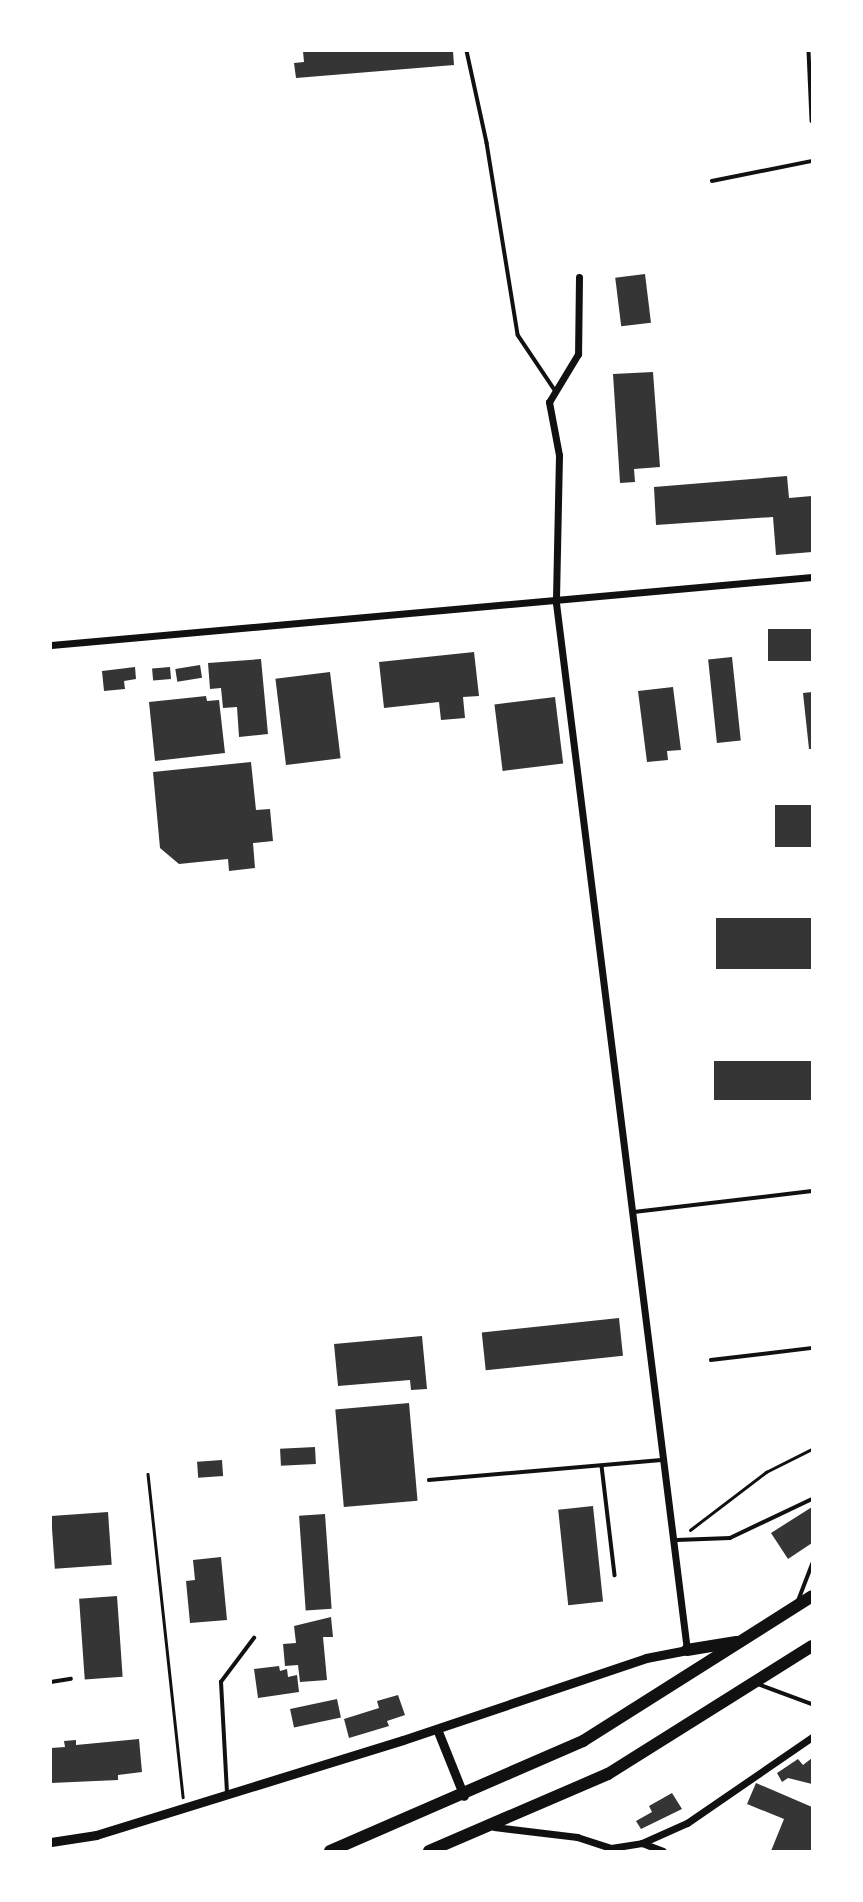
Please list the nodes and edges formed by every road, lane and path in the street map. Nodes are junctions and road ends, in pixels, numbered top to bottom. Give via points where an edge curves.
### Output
1 (467, 51) edge
2 (808, 51) edge
3 (812, 121) edge
4 (812, 161) edge
5 (712, 181) dead end
6 (579, 278) dead end
7 (555, 390) junction
8 (812, 577) edge
9 (556, 603) junction
10 (51, 645) edge
11 (812, 1191) edge
12 (634, 1212) junction
13 (812, 1348) edge
14 (711, 1360) dead end
15 (812, 1449) edge
16 (666, 1460) junction
17 (602, 1465) junction
18 (148, 1474) dead end
19 (429, 1480) dead end
20 (812, 1499) edge
21 (677, 1540) junction
22 (812, 1564) edge
23 (615, 1575) dead end
24 (812, 1596) edge
25 (796, 1608) junction
26 (254, 1637) dead end
27 (743, 1641) junction
28 (812, 1646) edge
29 (687, 1650) junction
30 (71, 1679) dead end
31 (51, 1682) edge
32 (756, 1683) junction
33 (812, 1704) edge
34 (437, 1728) junction
35 (812, 1737) edge
36 (227, 1794) junction
37 (464, 1796) junction
38 (184, 1808) junction
39 (494, 1827) junction
40 (51, 1842) edge
41 (642, 1843) junction
42 (330, 1851) edge
43 (429, 1851) edge
44 (663, 1851) edge

1 - 7 lane via 487,142 518,335
2 - 3 lane
4 - 5 lane
6 - 7 street via 579,354
7 - 9 street via 550,402 559,455
8 - 9 street
9 - 10 street
9 - 12 street
11 - 12 lane
12 - 16 street
13 - 14 lane
15 - 21 path via 766,1472
16 - 17 lane
16 - 21 street
17 - 19 lane
17 - 23 lane
18 - 38 path
20 - 21 lane via 730,1538
21 - 29 street
22 - 25 lane
24 - 25 highway
25 - 27 highway
26 - 36 lane via 221,1682
27 - 29 highway
27 - 37 highway via 583,1741
28 - 32 highway
29 - 34 street via 646,1658
30 - 31 lane
32 - 33 lane
32 - 39 highway via 608,1773
34 - 36 street
34 - 37 street
35 - 41 street via 687,1823
36 - 38 street
37 - 42 highway
38 - 40 street via 96,1835
39 - 41 street via 577,1837 611,1848
39 - 43 highway
41 - 44 street

